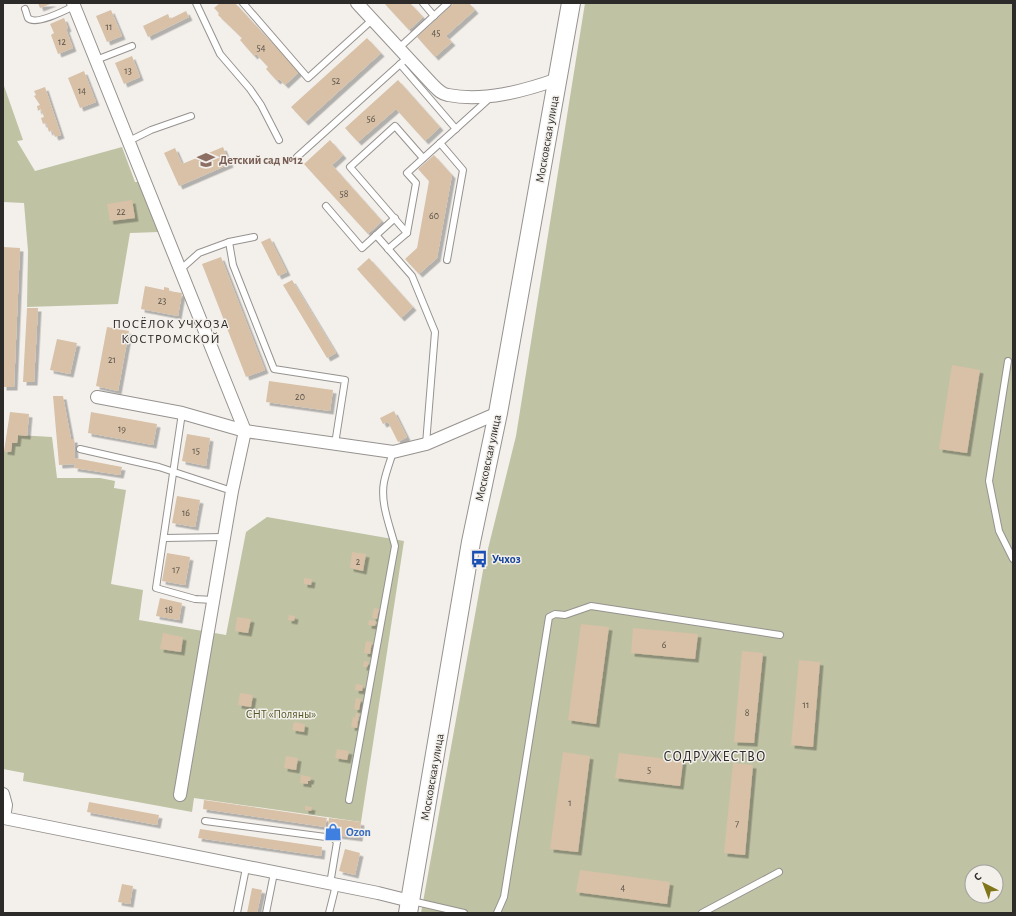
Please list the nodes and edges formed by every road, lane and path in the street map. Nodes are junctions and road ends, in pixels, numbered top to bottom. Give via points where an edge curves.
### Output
1 (242, 3) edge
2 (357, 3) edge
3 (423, 3) edge
4 (448, 3) edge
5 (571, 3) edge
6 (197, 4) edge
7 (73, 5) edge
8 (25, 8) dead end
9 (434, 16) junction
10 (372, 20) junction
11 (132, 46) dead end
12 (400, 47) junction
13 (96, 60) junction
14 (404, 61) junction
15 (558, 79) junction
16 (493, 96) junction
17 (191, 116) dead end
18 (456, 129) junction
19 (279, 140) dead end
20 (129, 141) junction
21 (440, 143) junction
22 (296, 158) dead end
23 (423, 158) junction
24 (326, 206) dead end
25 (394, 218) junction
26 (407, 233) junction
27 (376, 235) junction
28 (254, 237) dead end
29 (229, 242) junction
30 (388, 249) junction
31 (447, 260) dead end
32 (181, 270) junction
33 (1008, 361) dead end
34 (97, 397) dead end
35 (182, 413) junction
36 (498, 413) junction
37 (245, 431) junction
38 (335, 444) junction
39 (426, 444) junction
40 (80, 449) dead end
41 (393, 452) junction
42 (174, 472) junction
43 (232, 491) junction
44 (224, 537) junction
45 (164, 538) junction
46 (1013, 559) edge
47 (213, 600) junction
48 (780, 635) dead end
49 (3, 794) edge
50 (180, 795) dead end
51 (350, 800) dead end
52 (3, 820) edge
53 (205, 821) dead end
54 (246, 868) junction
55 (779, 872) dead end
56 (274, 873) junction
57 (333, 885) junction
58 (409, 907) edge
59 (237, 913) edge
60 (266, 913) edge
61 (329, 913) edge
62 (464, 913) edge
63 (497, 913) edge
64 (702, 913) edge

1 - 10 lane via 308,78
2 - 10 street
3 - 9 lane
4 - 9 lane
5 - 15 main road, Московская улица
6 - 19 lane via 220,54 261,105
7 - 8 lane via 46,18 33,20 28,18
7 - 13 street
9 - 12 lane
10 - 12 street
11 - 13 lane
12 - 14 street
13 - 20 street
14 - 16 street via 447,95
14 - 18 lane
14 - 22 lane
15 - 16 street
15 - 36 main road, Московская улица
16 - 18 lane
17 - 20 lane via 150,130
18 - 21 lane
20 - 32 street
21 - 23 lane
21 - 31 lane via 463,170
23 - 25 lane via 395,126 350,167
23 - 26 lane via 407,173 416,183
24 - 27 lane via 362,248
25 - 26 lane
25 - 27 lane
26 - 30 lane
27 - 30 lane
28 - 29 lane
29 - 32 lane via 199,253
29 - 38 lane via 233,265 274,369 344,380
30 - 39 lane via 412,276 435,332
32 - 37 street
33 - 46 lane via 989,481 998,530
34 - 35 street
35 - 37 street
35 - 42 lane
36 - 39 street
36 - 58 main road, Московская улица via 471,542
37 - 38 street
37 - 43 street
38 - 41 street
39 - 41 street
40 - 42 lane
41 - 51 lane via 384,492 387,518 395,546
42 - 43 lane
42 - 45 lane
43 - 44 street
44 - 45 lane
44 - 47 street
45 - 47 lane via 156,588 195,599
47 - 50 street
48 - 63 lane via 591,606 565,615 549,617 504,898
49 - 52 street via 6,805
52 - 54 street
53 - 57 lane via 333,838 337,842
54 - 56 street
54 - 59 lane
55 - 64 lane
56 - 57 street
56 - 60 lane
57 - 58 street
57 - 61 lane
58 - 62 lane

